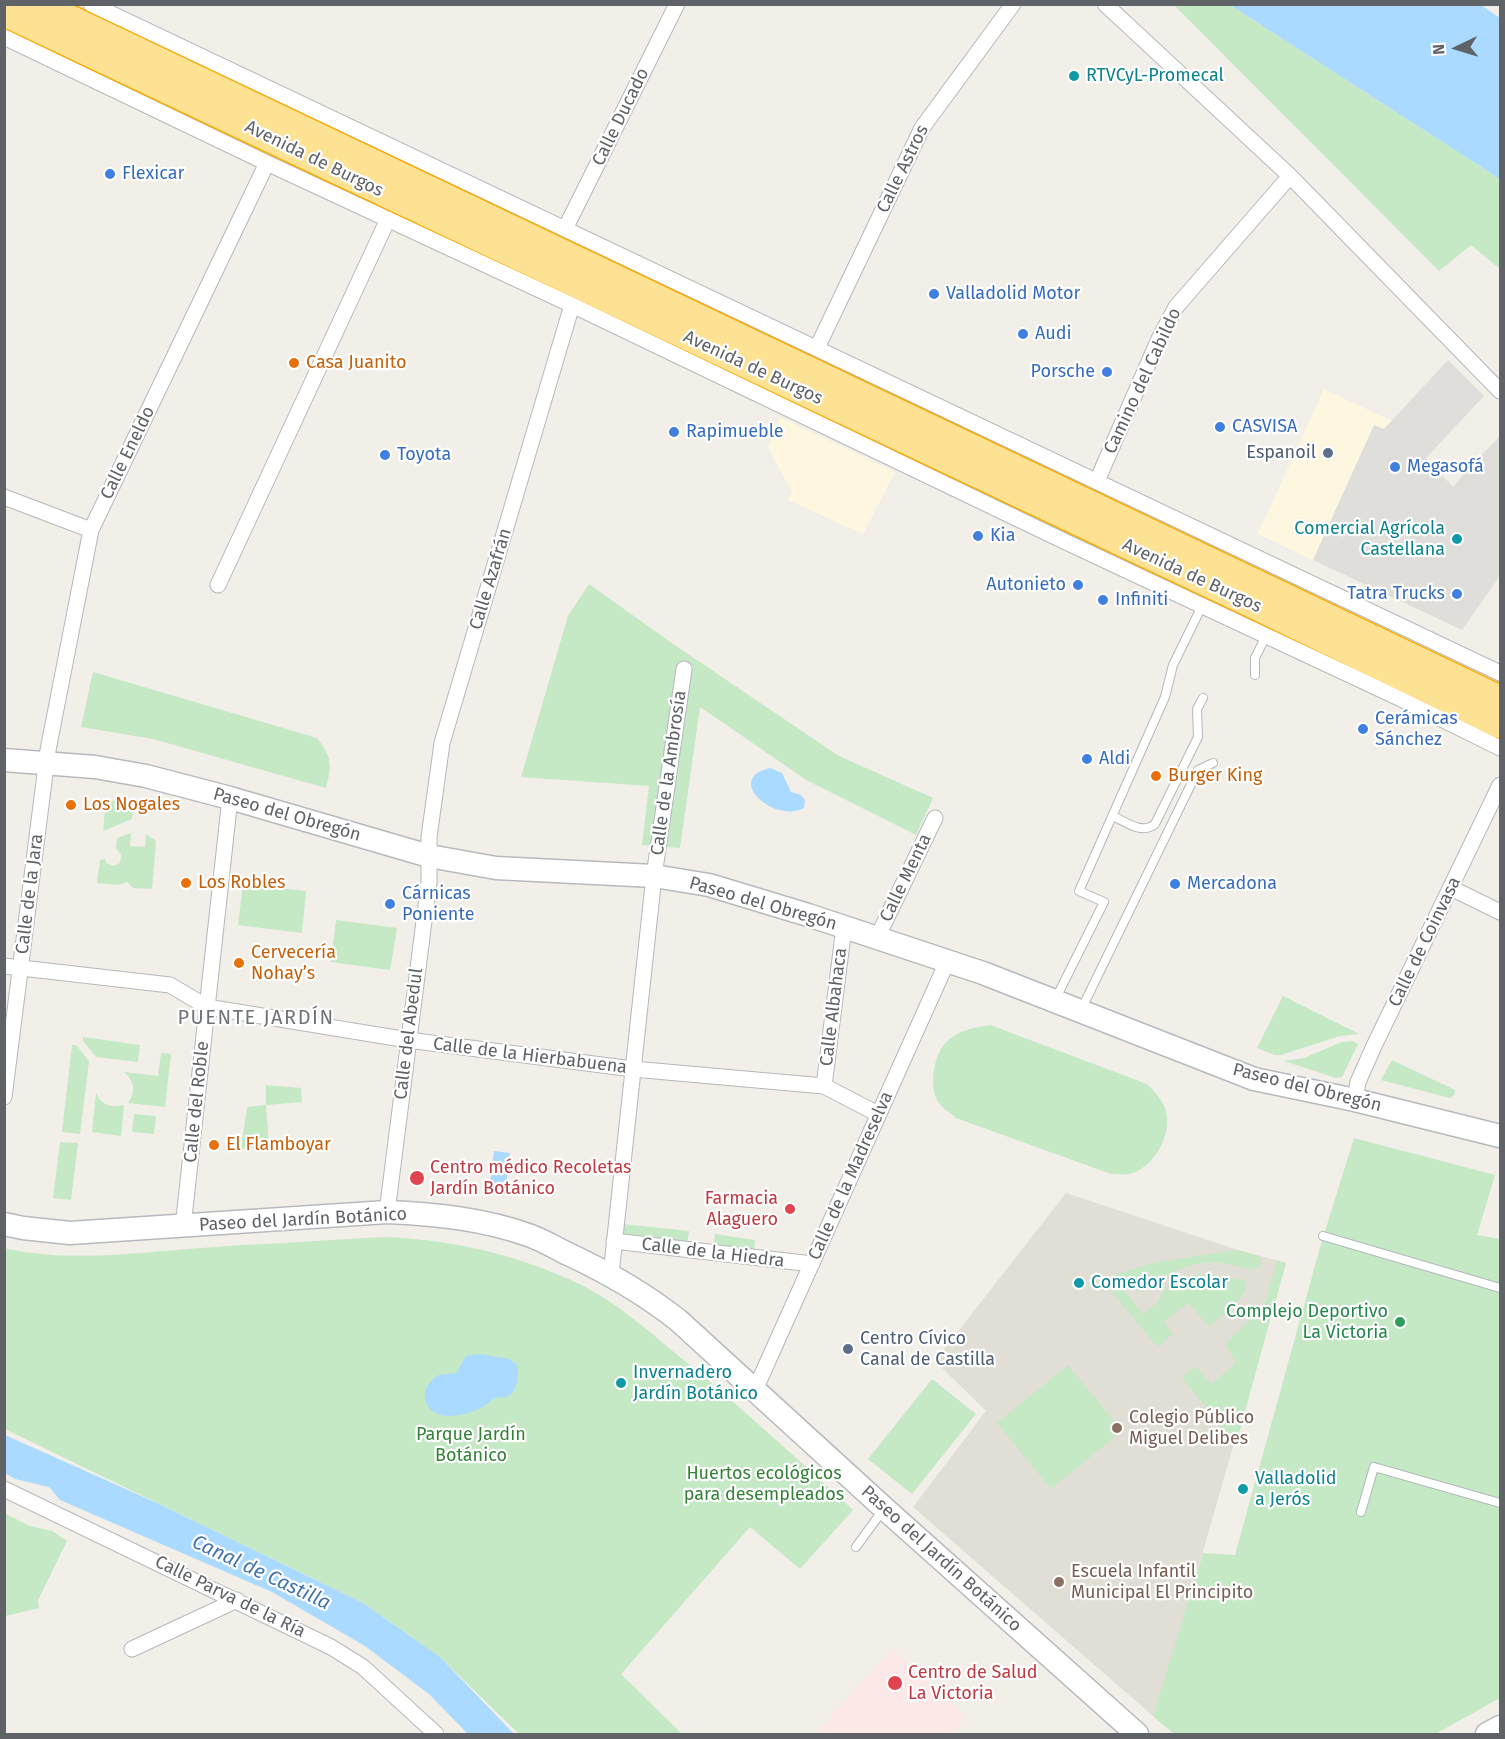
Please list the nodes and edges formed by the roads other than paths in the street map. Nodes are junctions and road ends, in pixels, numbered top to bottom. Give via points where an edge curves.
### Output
1 (38, 4) edge
2 (70, 4) edge
3 (91, 4) edge
4 (677, 4) edge
5 (1013, 4) edge
6 (1105, 4) edge
7 (4, 12) edge
8 (102, 34) junction
9 (4, 37) edge
10 (198, 55) junction
11 (75, 71) junction
12 (222, 103) junction
13 (271, 139) junction
14 (418, 160) junction
15 (291, 173) junction
16 (1290, 176) junction
17 (371, 211) junction
18 (388, 219) junction
19 (565, 229) junction
20 (462, 230) junction
21 (625, 258) junction
22 (572, 305) junction
23 (689, 314) junction
24 (817, 348) junction
25 (771, 376) junction
26 (1500, 391) edge
27 (825, 427) junction
28 (1097, 481) junction
29 (4, 497) edge
30 (1112, 514) junction
31 (1179, 520) junction
32 (91, 530) junction
33 (1082, 550) junction
34 (1264, 561) junction
35 (218, 585) dead end
36 (1202, 606) junction
37 (1282, 619) junction
38 (1350, 639) junction
39 (684, 669) dead end
40 (1255, 675) dead end
41 (1500, 675) edge
42 (1203, 698) dead end
43 (1399, 698) junction
44 (1500, 700) edge
45 (1500, 724) edge
46 (1455, 725) junction
47 (1500, 735) edge
48 (1500, 748) edge
49 (4, 760) edge
50 (47, 762) junction
51 (1213, 763) dead end
52 (1500, 785) edge
53 (230, 798) junction
54 (1113, 816) junction
55 (935, 818) dead end
56 (429, 856) junction
57 (654, 876) junction
58 (1451, 888) junction
59 (1500, 912) edge
60 (844, 927) junction
61 (877, 938) junction
62 (948, 962) junction
63 (4, 966) edge
64 (21, 968) junction
65 (1054, 1001) junction
66 (207, 1007) junction
67 (1081, 1011) junction
68 (408, 1040) junction
69 (633, 1069) junction
70 (824, 1086) junction
71 (4, 1096) edge
72 (1355, 1100) junction
73 (878, 1114) junction
74 (1500, 1136) edge
75 (387, 1212) junction
76 (4, 1224) edge
77 (183, 1227) junction
78 (1323, 1236) dead end
79 (614, 1241) junction
80 (812, 1264) junction
81 (611, 1274) junction
82 (1500, 1288) edge
83 (755, 1390) junction
84 (4, 1489) edge
85 (1500, 1503) edge
86 (884, 1508) junction
87 (1361, 1512) dead end
88 (856, 1547) dead end
89 (237, 1600) junction
90 (132, 1649) dead end
91 (1500, 1726) edge
92 (436, 1734) edge
93 (1137, 1734) edge
94 (1487, 1734) edge

1 - 8 highway, Avenida de Burgos
2 - 8 street via 95,19
3 - 10 street
4 - 19 street, Calle Ducado
5 - 24 street, Calle Astros via 922,128
6 - 16 street
7 - 12 highway, Avenida de Burgos
8 - 12 highway, Avenida de Burgos
9 - 11 street, Avenida de Burgos
10 - 12 street via 228,78
10 - 14 street
11 - 12 street via 190,117
11 - 13 street, Avenida de Burgos
12 - 13 highway, Avenida de Burgos
13 - 14 street via 289,110 388,155
13 - 15 street, Avenida de Burgos
13 - 15 street via 270,151
13 - 20 highway, Avenida de Burgos
13 - 23 highway, Avenida de Burgos
13 - 32 street, Calle Eneldo
14 - 19 street
15 - 17 street, Avenida de Burgos
16 - 26 street
16 - 28 street, Camino del Cabildo via 1176,307
17 - 18 street, Avenida de Burgos
17 - 20 street
18 - 22 street, Avenida de Burgos
18 - 35 street, Avenida de Burgos
19 - 21 street
20 - 25 highway, Avenida de Burgos
21 - 23 street
21 - 24 street
22 - 27 street, Avenida de Burgos
22 - 56 street, Calle Azafrán via 442,743
23 - 30 highway, Avenida de Burgos
24 - 28 street
25 - 27 street
25 - 37 highway, Avenida de Burgos
27 - 33 street, Avenida de Burgos
28 - 31 street
29 - 32 street
30 - 31 street
30 - 37 highway, Avenida de Burgos
31 - 34 street
32 - 50 street, Calle Eneldo
33 - 36 street, Avenida de Burgos
33 - 37 street via 1268,626
34 - 37 street via 1291,585
34 - 41 street
36 - 37 street, Avenida de Burgos
36 - 54 lane via 1173,665 1165,697
37 - 38 highway, Avenida de Burgos
37 - 40 lane via 1255,658
37 - 43 street, Avenida de Burgos
38 - 41 street via 1373,623
38 - 43 street via 1350,666
38 - 44 highway, Avenida de Burgos
38 - 45 highway, Avenida de Burgos
39 - 57 street, Calle de la Ambrosía
42 - 54 lane via 1197,710 1198,736 1155,824 1143,829
43 - 46 street, Avenida de Burgos
46 - 47 street
46 - 48 street, Avenida de Burgos
49 - 50 street, Paseo del Obregón
50 - 53 street, Paseo del Obregón via 146,776
50 - 64 street, Calle de la Jara
51 - 67 lane via 1198,770
52 - 58 street, Calle de Coinvasa
53 - 56 street, Paseo del Obregón
53 - 66 street, Calle del Roble
54 - 65 lane via 1078,891 1104,902
55 - 61 street, Calle Menta
56 - 57 street, Paseo del Obregón via 496,868
56 - 68 street, Calle del Abedul
57 - 60 street, Paseo del Obregón via 709,885
57 - 69 street, Calle de la Ambrosía
58 - 59 street
58 - 72 street, Calle de Coinvasa via 1358,1082
60 - 61 street, Paseo del Obregón
60 - 70 street, Calle Albahaca
61 - 62 street, Paseo del Obregón
62 - 65 street, Paseo del Obregón
62 - 73 street, Calle de la Madreselva
63 - 64 street, Calle de la Hierbabuena
64 - 66 street, Calle de la Hierbabuena via 170,985
64 - 71 street, Calle de la Jara
65 - 67 street, Paseo del Obregón
66 - 68 street, Calle de la Hierbabuena
66 - 77 street, Calle del Roble
67 - 72 street, Paseo del Obregón via 1254,1079
68 - 69 street, Calle de la Hierbabuena
68 - 75 street, Calle del Abedul
69 - 70 street, Calle de la Hierbabuena
69 - 79 street, Calle de la Ambrosía
70 - 73 street, Calle de la Hierbabuena
72 - 74 street, Paseo del Obregón
73 - 80 street, Calle de la Madreselva
75 - 77 street, Paseo del Jardín Botánico
75 - 81 street, Paseo del Jardín Botánico via 472,1220 531,1236
76 - 77 street, Paseo del Jardín Botánico via 70,1233
78 - 82 lane
79 - 80 street, Calle de la Hiedra
79 - 81 street, Calle de la Ambrosía
80 - 83 street, Calle de la Madreselva
81 - 83 street, Paseo del Jardín Botánico via 678,1320
83 - 86 street, Paseo del Jardín Botánico
84 - 89 street, Calle Parva de la Ría
85 - 87 lane via 1374,1467
86 - 88 lane
86 - 93 street, Paseo del Jardín Botánico
89 - 90 street
89 - 92 street, Calle Parva de la Ría via 363,1667
91 - 94 street

